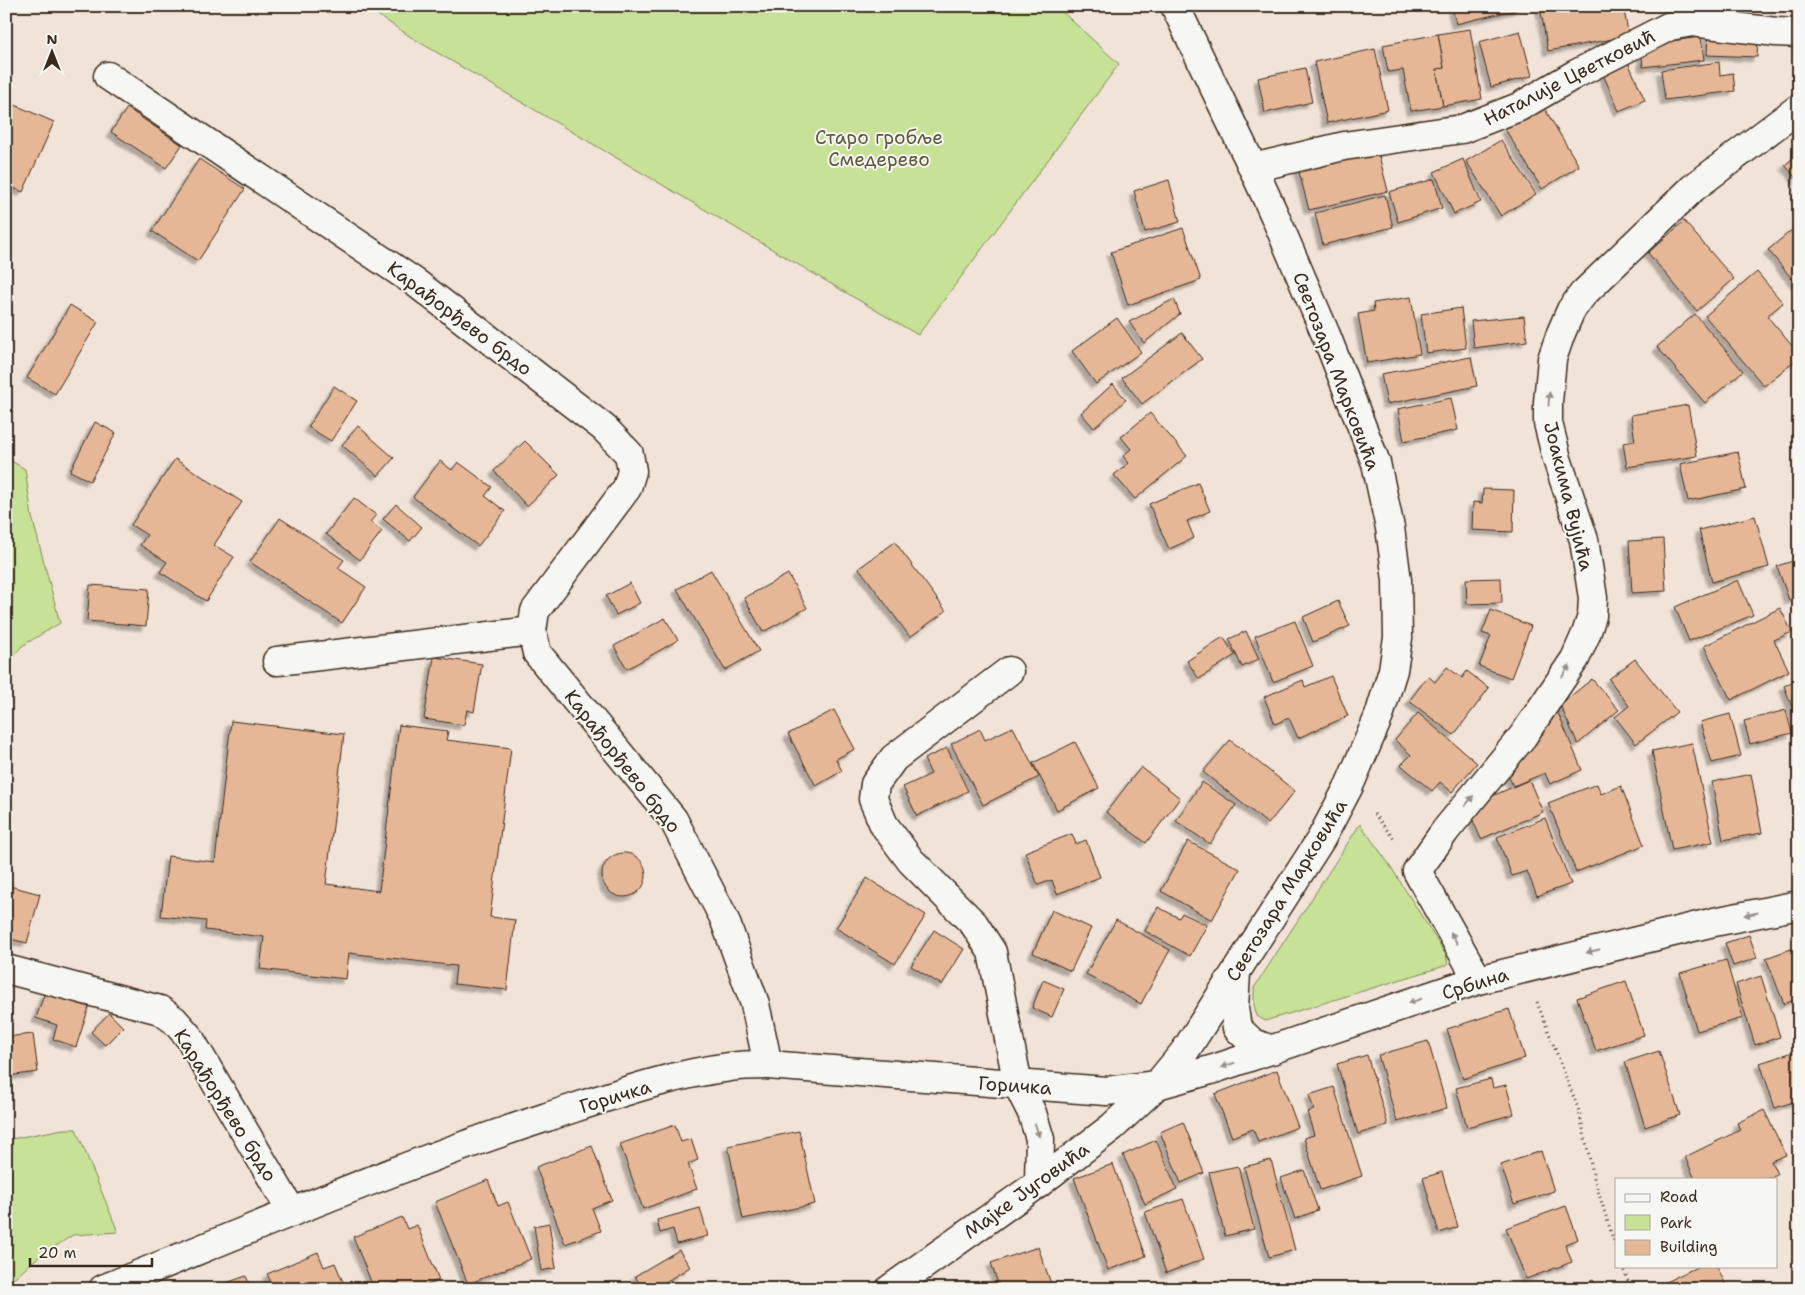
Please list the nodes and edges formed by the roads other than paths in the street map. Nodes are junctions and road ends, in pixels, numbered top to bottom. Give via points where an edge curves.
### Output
1 (1175, 6) edge
2 (1799, 33) edge
3 (108, 76) dead end
4 (1799, 108) edge
5 (1253, 168) junction
6 (532, 631) junction
7 (277, 661) dead end
8 (1009, 671) dead end
9 (1799, 905) edge
10 (6, 969) edge
11 (1236, 970) junction
12 (1478, 980) junction
13 (1272, 1050) junction
14 (768, 1065) junction
15 (1018, 1085) junction
16 (1157, 1085) junction
17 (1039, 1183) junction
18 (292, 1212) junction
19 (103, 1289) edge
20 (890, 1289) edge

1 - 5 street, Светозара Марковића
2 - 5 street, Наталије Цветковић via 1692,22 1670,26 1519,107 1462,130 1344,146
3 - 6 street, Карађорђево брдо via 416,283 604,428 629,454 632,470 627,488 534,611
12 -> 4 street, Јоакима Вујића via 1418,871 1445,831 1523,736 1575,659 1592,616 1584,540 1548,423 1552,359 1560,333 1583,294 1693,188
5 - 11 street, Светозара Марковића via 1326,335 1376,463 1397,580 1398,638 1393,670 1379,716 1349,786 1321,839
6 - 7 street
6 - 14 street, Карађорђево брдо via 538,653 673,819 724,918 755,1004
8 - 15 street via 894,758 875,784 874,799 884,825 911,861 974,924 992,952
9 -> 12 street, Србина via 1714,922
10 - 18 street, Карађорђево брдо via 160,1010 174,1020 189,1037
11 - 13 street via 1234,1008 1237,1028 1253,1042
11 - 16 street, Светозара Марковића via 1185,1051
12 -> 13 street, Србина
13 -> 16 street, Србина
14 - 15 street, Горичка
14 - 18 street, Горичка via 731,1066 620,1093 488,1136
15 - 16 street, Горичка via 1106,1092
15 -> 17 street via 1032,1112 1040,1139
16 - 17 street, Мајке Југовића via 1112,1127
17 - 20 street, Мајке Југовића
18 - 19 street, Горичка

